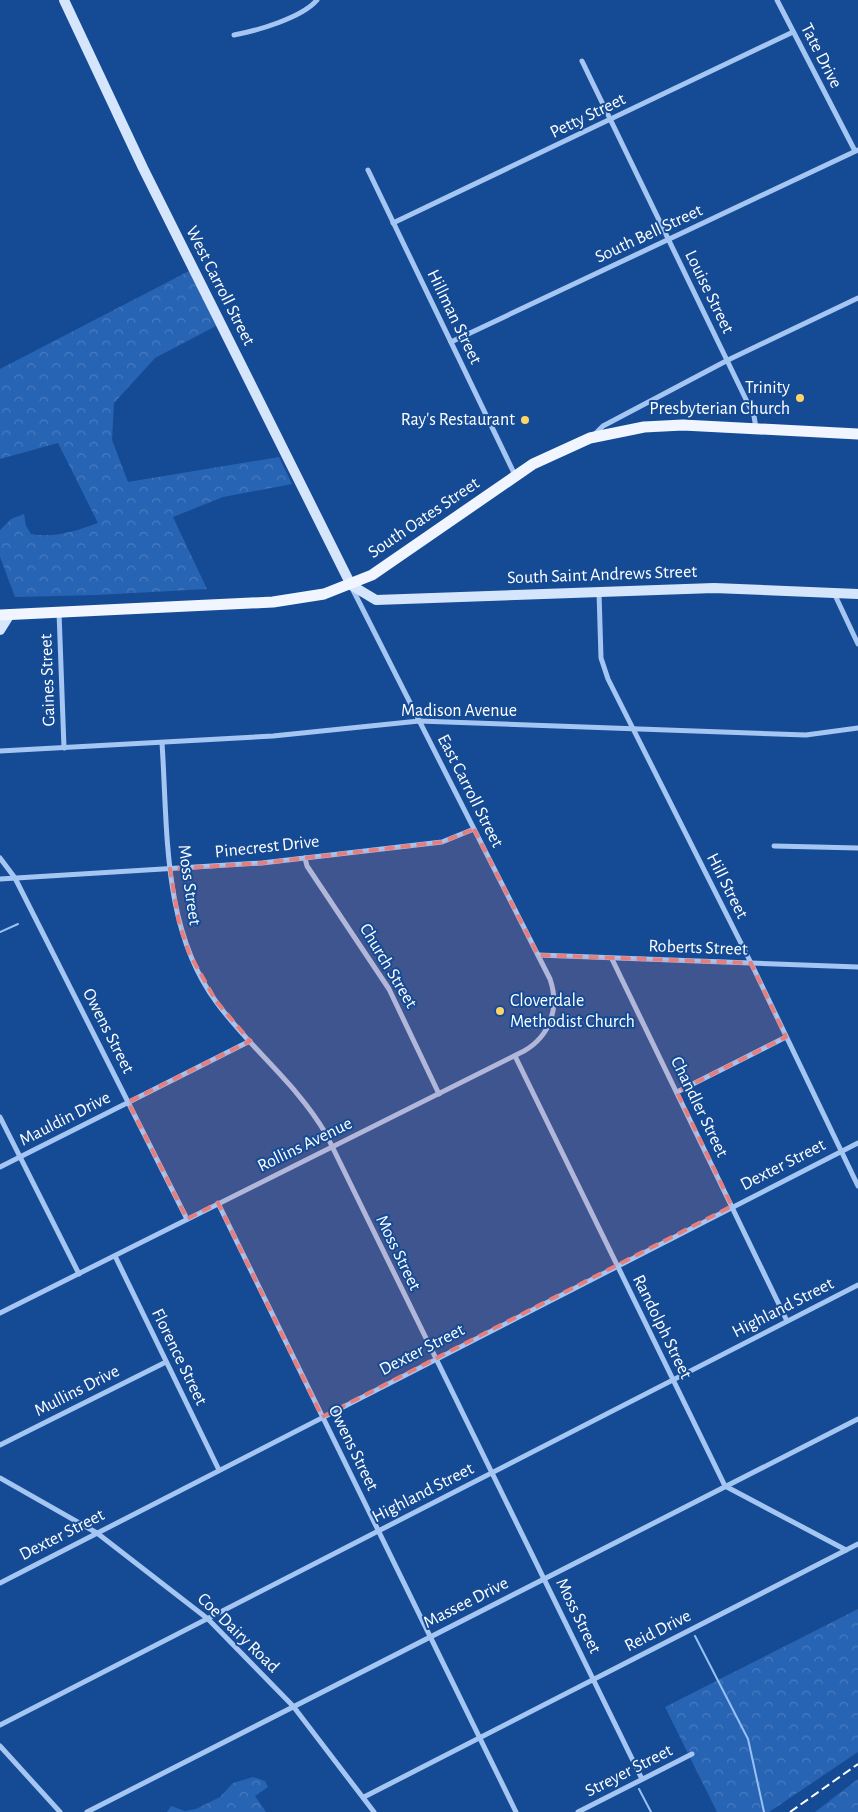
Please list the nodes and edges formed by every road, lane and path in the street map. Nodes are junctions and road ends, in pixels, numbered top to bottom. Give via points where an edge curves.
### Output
1 (64, 0) edge
2 (317, 0) edge
3 (777, 0) edge
4 (793, 32) junction
5 (234, 35) dead end
6 (582, 61) dead end
7 (611, 120) junction
8 (857, 151) edge
9 (368, 170) dead end
10 (393, 223) junction
11 (669, 240) junction
12 (858, 298) edge
13 (451, 342) junction
14 (728, 360) junction
15 (757, 428) junction
16 (858, 434) edge
17 (590, 438) junction
18 (516, 476) junction
19 (351, 585) junction
20 (599, 592) junction
21 (834, 593) junction
22 (858, 594) edge
23 (59, 612) junction
24 (5, 614) edge
25 (0, 630) edge
26 (858, 644) edge
27 (419, 721) junction
28 (858, 728) edge
29 (633, 729) junction
30 (162, 743) junction
31 (64, 748) junction
32 (0, 751) edge
33 (474, 829) junction
34 (774, 846) dead end
35 (858, 848) edge
36 (0, 858) edge
37 (305, 858) junction
38 (170, 869) junction
39 (16, 878) junction
40 (0, 879) edge
41 (538, 955) junction
42 (612, 959) junction
43 (751, 963) junction
44 (858, 967) edge
45 (786, 1036) junction
46 (250, 1040) junction
47 (515, 1056) junction
48 (677, 1092) junction
49 (439, 1094) junction
50 (128, 1102) junction
51 (0, 1117) edge
52 (858, 1143) edge
53 (331, 1148) junction
54 (841, 1151) junction
55 (20, 1157) junction
56 (0, 1167) edge
57 (858, 1186) edge
58 (218, 1203) junction
59 (732, 1206) junction
60 (187, 1219) junction
61 (115, 1256) junction
62 (617, 1265) junction
63 (79, 1274) junction
64 (858, 1285) edge
65 (0, 1314) edge
66 (787, 1321) junction
67 (434, 1359) junction
68 (166, 1362) junction
69 (673, 1380) junction
70 (322, 1417) junction
71 (858, 1419) edge
72 (0, 1445) edge
73 (219, 1470) junction
74 (492, 1474) junction
75 (0, 1478) edge
76 (725, 1486) junction
77 (378, 1532) junction
78 (97, 1533) junction
79 (858, 1544) edge
80 (846, 1550) junction
81 (544, 1578) junction
82 (0, 1583) edge
83 (208, 1619) junction
84 (430, 1636) junction
85 (594, 1679) junction
86 (293, 1706) junction
87 (0, 1725) edge
88 (479, 1738) junction
89 (0, 1746) edge
90 (692, 1754) dead end
91 (642, 1779) junction
92 (364, 1797) junction
93 (60, 1812) edge
94 (87, 1812) edge
95 (374, 1812) edge
96 (516, 1812) edge
97 (578, 1812) edge

1 - 19 street, West Carroll Street via 142,168
2 - 5 street via 305,10 258,30
3 - 4 street, Tate Drive
4 - 7 street, Petty Street
4 - 8 street, Tate Drive
6 - 7 street, Louise Street
7 - 10 street, Petty Street
7 - 11 street, Louise Street
8 - 11 street, South Bell Street
9 - 10 street, Hillman Street
10 - 13 street, Hillman Street
11 - 13 street, South Bell Street
11 - 14 street, Louise Street
12 - 14 street
13 - 18 street, Hillman Street
14 - 15 street, Louise Street
14 - 17 street via 603,426
15 - 16 main road, South Oates Street
15 - 17 main road, South Oates Street via 661,425
17 - 18 main road, South Oates Street via 548,456
18 - 19 main road, South Oates Street via 387,566
19 - 20 street, South Saint Andrews Street via 376,600
19 - 23 main road, South Oates Street via 290,601
19 - 27 street, East Carroll Street
20 - 21 street, South Saint Andrews Street via 714,588
20 - 29 street, Hill Street via 603,668
21 - 22 street, South Saint Andrews Street
21 - 26 street
23 - 24 main road, South Oates Street
23 - 31 street, Gaines Street
24 - 25 street
27 - 29 street, Madison Avenue
27 - 30 street, Madison Avenue
27 - 33 street, East Carroll Street
28 - 29 street, Madison Avenue via 806,735
29 - 43 street, Hill Street
30 - 31 street, Madison Avenue
30 - 38 street, Moss Street
31 - 32 street, Madison Avenue
33 - 37 street, Pinecrest Drive via 442,842
33 - 41 street, East Carroll Street
34 - 35 street
36 - 39 street, Owens Street
37 - 38 street, Pinecrest Drive
37 - 49 street, Church Street via 307,866 389,989
38 - 39 street, Pinecrest Drive
38 - 46 street, Moss Street via 179,924 189,953 216,1001
39 - 40 street, Pinecrest Drive
39 - 50 street, Owens Street
41 - 42 street, Roberts Street
41 - 47 street, Rollins Avenue via 552,986 552,1016 536,1042
42 - 43 street, Roberts Street
42 - 48 street, Chandler Street
43 - 44 street, Roberts Street
43 - 45 street, Hill Street
45 - 48 street
45 - 54 street, Hill Street
46 - 50 street, Mauldin Drive
46 - 53 street, Moss Street via 309,1107
47 - 49 street, Rollins Avenue
47 - 62 street, Randolph Street
48 - 59 street, Chandler Street
49 - 53 street, Rollins Avenue
50 - 55 street, Mauldin Drive
50 - 60 street, Owens Street
51 - 55 street
52 - 54 street, Dexter Street
53 - 58 street, Rollins Avenue
53 - 67 street, Moss Street
54 - 57 street, Hill Street
54 - 59 street, Dexter Street
55 - 56 street, Mauldin Drive
55 - 63 street
58 - 60 street, Rollins Avenue
58 - 70 street, Owens Street
59 - 62 street, Dexter Street
59 - 66 street, Chandler Street
60 - 61 street, Rollins Avenue
61 - 63 street, Rollins Avenue
61 - 68 street, Florence Street
62 - 67 street, Dexter Street
62 - 69 street, Randolph Street
63 - 65 street, Rollins Avenue
64 - 66 street, Highland Street
66 - 69 street, Highland Street
67 - 70 street, Dexter Street
67 - 74 street, Moss Street
68 - 72 street, Mullins Drive
68 - 73 street, Florence Street
69 - 74 street, Highland Street
69 - 76 street, Randolph Street
70 - 73 street, Dexter Street
70 - 77 street, Owens Street
71 - 76 street, Massee Drive
73 - 78 street, Dexter Street
74 - 77 street, Highland Street
74 - 81 street, Moss Street
75 - 78 street, Coe Dairy Road
76 - 80 street
76 - 81 street, Massee Drive
77 - 83 street, Highland Street
77 - 84 street, Owens Street
78 - 82 street, Dexter Street
78 - 83 street, Coe Dairy Road
79 - 80 street, Reid Drive
80 - 85 street, Reid Drive
81 - 84 street, Massee Drive
81 - 85 street, Moss Street
83 - 86 street, Coe Dairy Road
83 - 87 street, Highland Street
84 - 86 street, Massee Drive
84 - 88 street, Owens Street
85 - 88 street, Reid Drive
85 - 91 street, Moss Street
86 - 92 street, Coe Dairy Road
86 - 94 street, Massee Drive
88 - 92 street, Reid Drive
88 - 96 street, Owens Street
89 - 93 street
90 - 91 street, Streyer Street
91 - 97 street, Streyer Street
92 - 95 street, Coe Dairy Road

